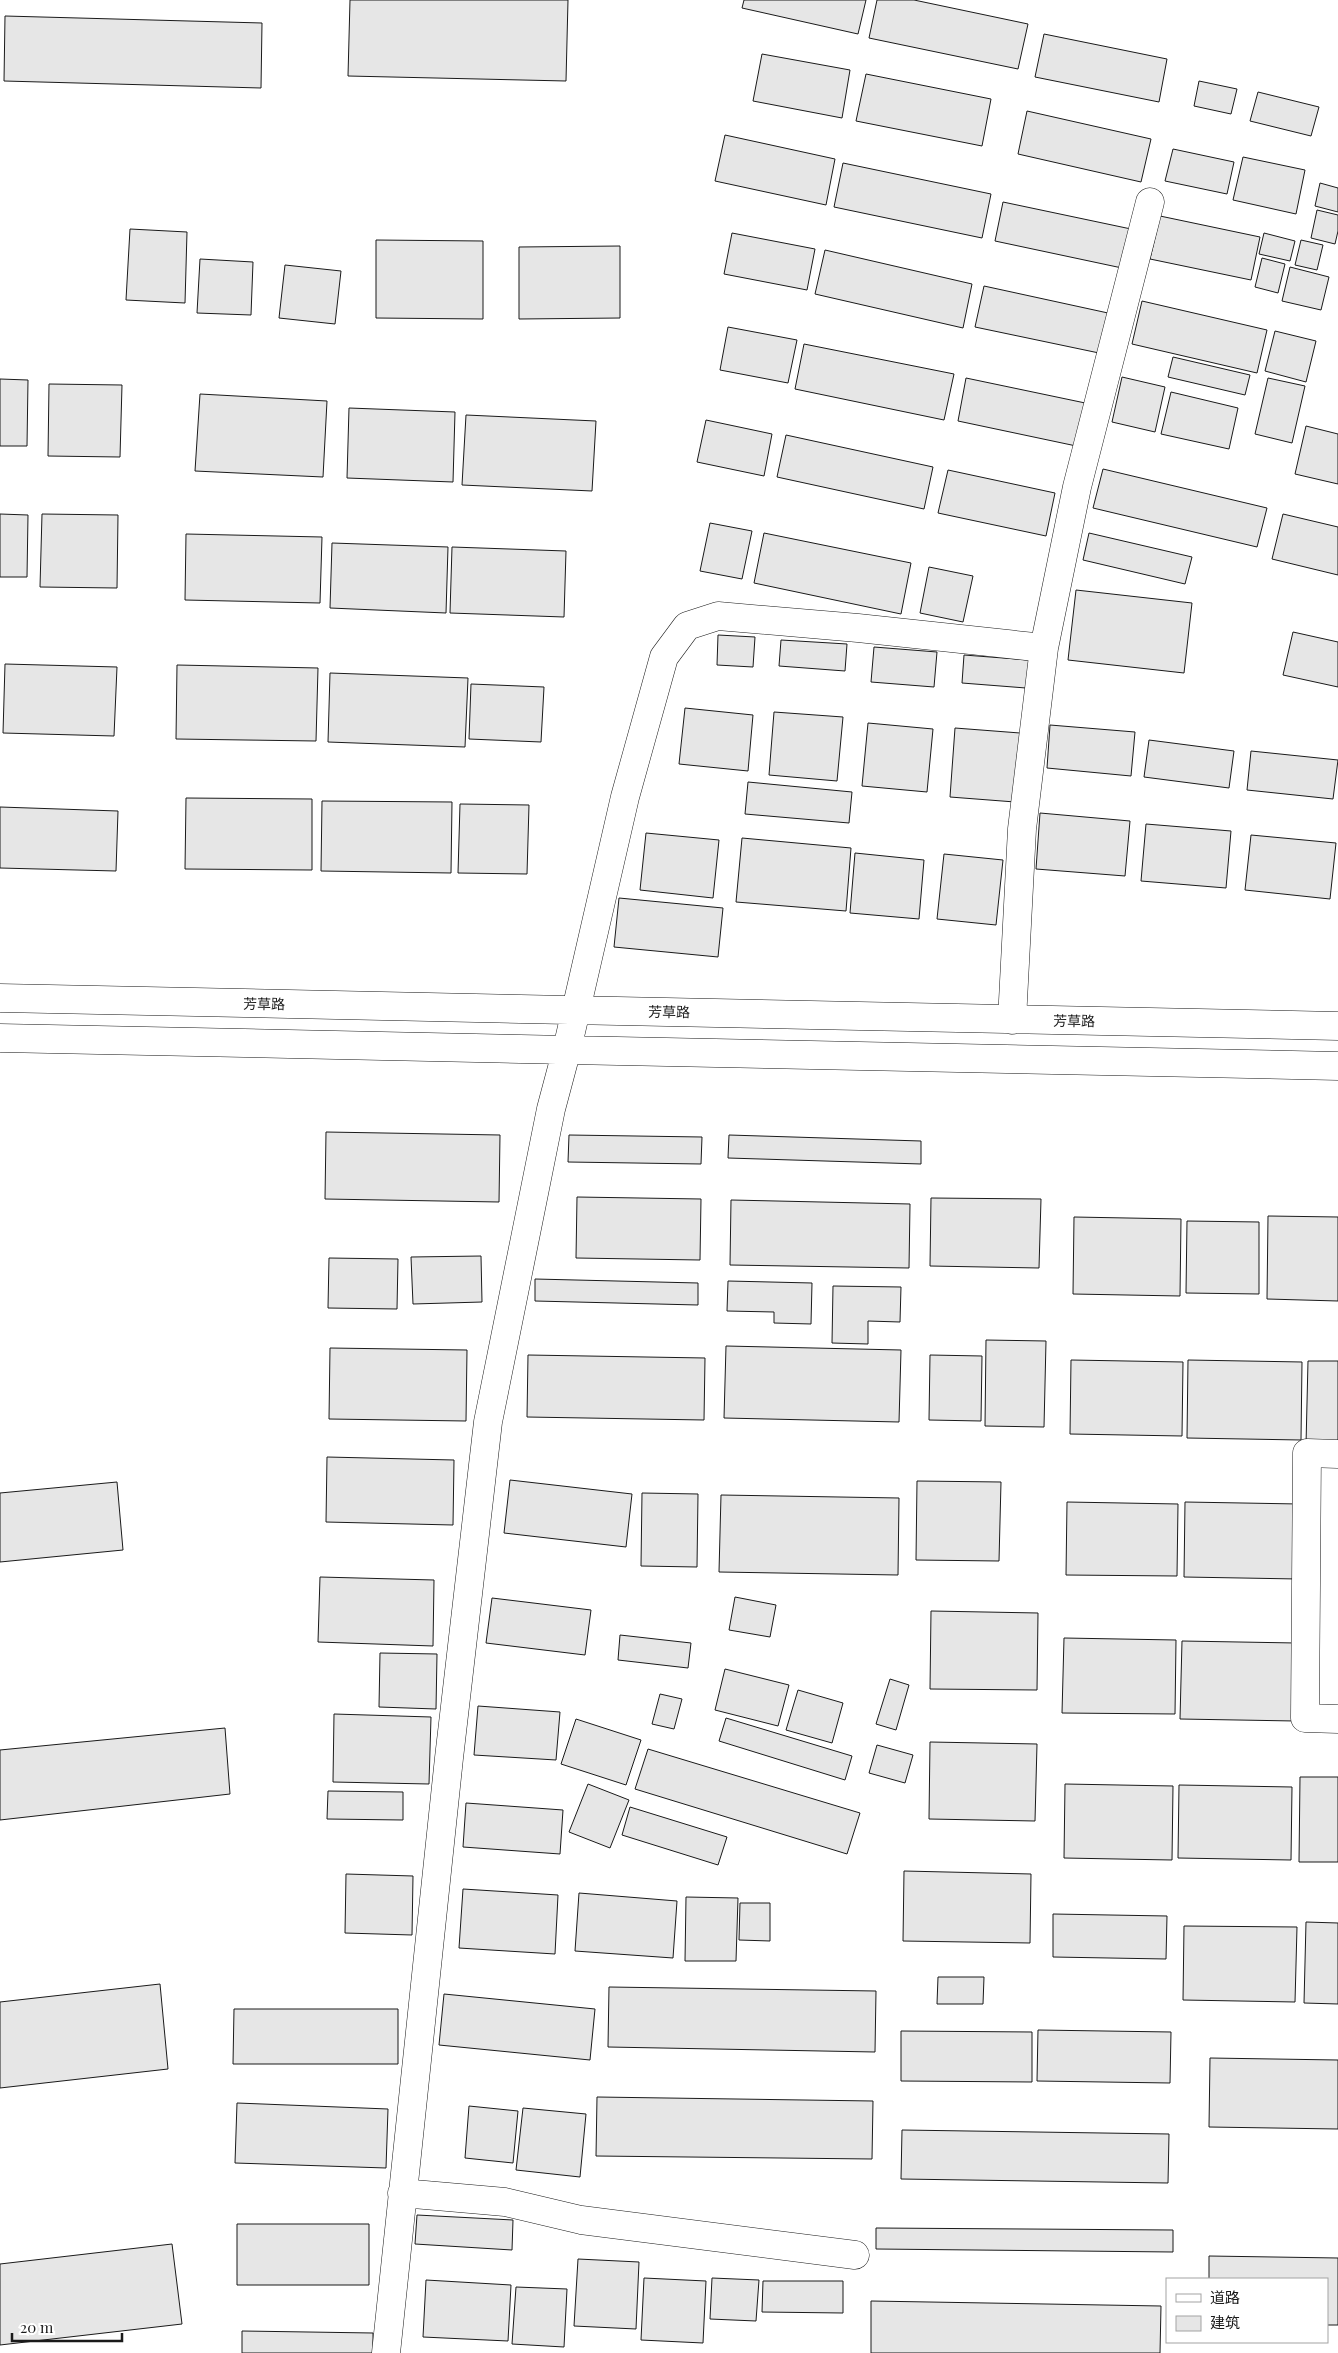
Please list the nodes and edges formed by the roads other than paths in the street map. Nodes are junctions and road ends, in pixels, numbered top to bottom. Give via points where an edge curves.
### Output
1 (1150, 202) dead end
2 (1044, 648) junction
3 (0, 998) edge
4 (575, 1010) junction
5 (1012, 1020) junction
6 (1338, 1026) edge
7 (0, 1038) edge
8 (567, 1049) junction
9 (1338, 1066) edge
10 (1338, 1454) edge
11 (1338, 1719) edge
12 (402, 2193) junction
13 (854, 2254) dead end
14 (386, 2353) edge

1 - 2 street via 1077,487
2 - 4 street via 718,616 687,626 664,657 625,797
2 - 5 street via 1022,829
3 - 4 street, 芳草路
4 - 5 street, 芳草路
4 - 8 street
5 - 6 street, 芳草路
7 - 8 street
8 - 9 street
8 - 12 street via 551,1109 488,1422
10 - 11 street via 1307,1453 1305,1718
12 - 13 street via 505,2202 582,2220
12 - 14 street

